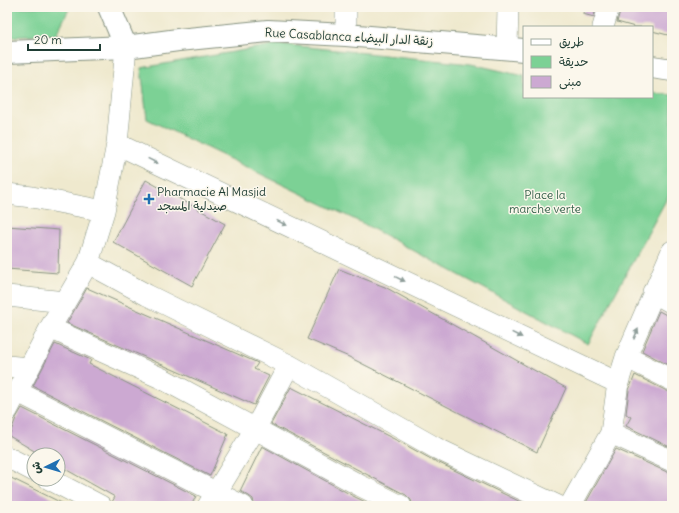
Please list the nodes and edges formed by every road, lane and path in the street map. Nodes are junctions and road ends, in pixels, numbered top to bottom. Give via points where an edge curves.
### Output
1 (109, 7) edge
2 (346, 7) edge
3 (508, 7) edge
4 (609, 7) edge
5 (603, 26) edge
6 (346, 34) junction
7 (126, 47) junction
8 (516, 49) edge
9 (7, 52) edge
10 (653, 67) edge
11 (672, 70) edge
12 (117, 144) junction
13 (7, 194) edge
14 (104, 211) junction
15 (672, 251) edge
16 (88, 263) junction
17 (653, 292) junction
18 (7, 296) edge
19 (64, 302) junction
20 (672, 303) edge
21 (50, 328) junction
22 (626, 357) junction
23 (289, 364) junction
24 (7, 366) edge
25 (29, 368) junction
26 (672, 380) edge
27 (618, 384) junction
28 (18, 392) junction
29 (7, 411) edge
30 (255, 429) junction
31 (611, 433) junction
32 (7, 457) edge
33 (672, 461) edge
34 (26, 467) edge
35 (64, 487) edge
36 (212, 499) edge
37 (100, 506) edge
38 (244, 506) edge
39 (401, 506) edge
40 (558, 506) edge
41 (570, 506) edge

1 - 7 main road
2 - 6 street
3 - 8 street
4 - 5 street
6 - 7 main road, Rue Casablanca زنقة الدار البيضاء via 268,31
6 - 8 main road, Rue Casablanca زنقة الدار البيضاء
7 - 9 main road, Rue Casablanca زنقة الدار البيضاء
7 - 12 street
10 - 11 main road
12 - 14 street
12 -> 27 street
13 - 14 street
14 - 16 street
15 - 17 street
16 - 19 street
16 - 23 street
17 - 20 street
22 -> 17 street
18 - 19 street
19 - 21 street
21 - 25 street
21 - 30 street via 163,380
22 - 26 street
22 - 27 street
23 - 30 street
23 - 40 street via 436,448
24 - 25 street
25 - 28 street
27 - 31 street
28 - 29 street
28 - 36 street
30 - 36 street
30 - 39 street
31 - 33 street
31 - 41 street
32 - 34 street
35 - 37 street
36 - 38 street

